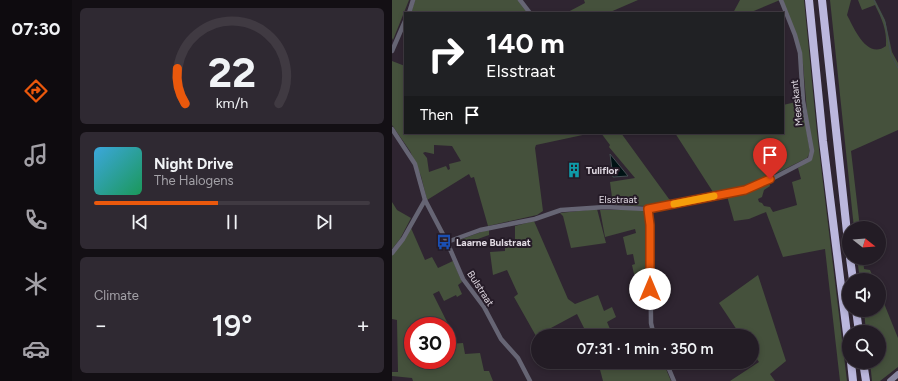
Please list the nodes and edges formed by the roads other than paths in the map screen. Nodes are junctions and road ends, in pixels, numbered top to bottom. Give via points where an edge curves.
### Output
1 (412, 0) edge
2 (520, 0) edge
3 (781, 0) edge
4 (809, 0) edge
5 (822, 0) edge
6 (409, 12) edge
7 (529, 12) edge
8 (404, 23) edge
9 (392, 50) edge
10 (392, 129) edge
11 (810, 159) joint
12 (424, 200) junction
13 (648, 209) junction
14 (846, 221) edge
15 (447, 242) junction
16 (392, 252) edge
17 (846, 325) edge
18 (652, 329) edge
19 (669, 369) edge
20 (852, 369) edge
21 (864, 369) edge
22 (898, 374) edge
23 (530, 381) edge
24 (674, 381) edge
25 (853, 381) edge
26 (866, 381) edge
27 (890, 381) edge

1 - 6 street
2 - 7 street
3 - 11 street, Meerskant via 800,53 803,101 812,151
4 - 17 highway
5 - 14 highway
8 - 9 street
10 - 12 street, Bulstraat via 415,164
11 - 13 street, Elsstraat via 758,186
12 - 15 street, Bulstraat
12 - 16 street via 403,239
13 - 15 street, Elsstraat via 561,210 535,219 480,230
13 - 18 street
15 - 23 street, Bulstraat via 463,279 484,307 500,338 518,358
19 - 24 street
20 - 25 highway
21 - 26 highway
22 - 27 main road

